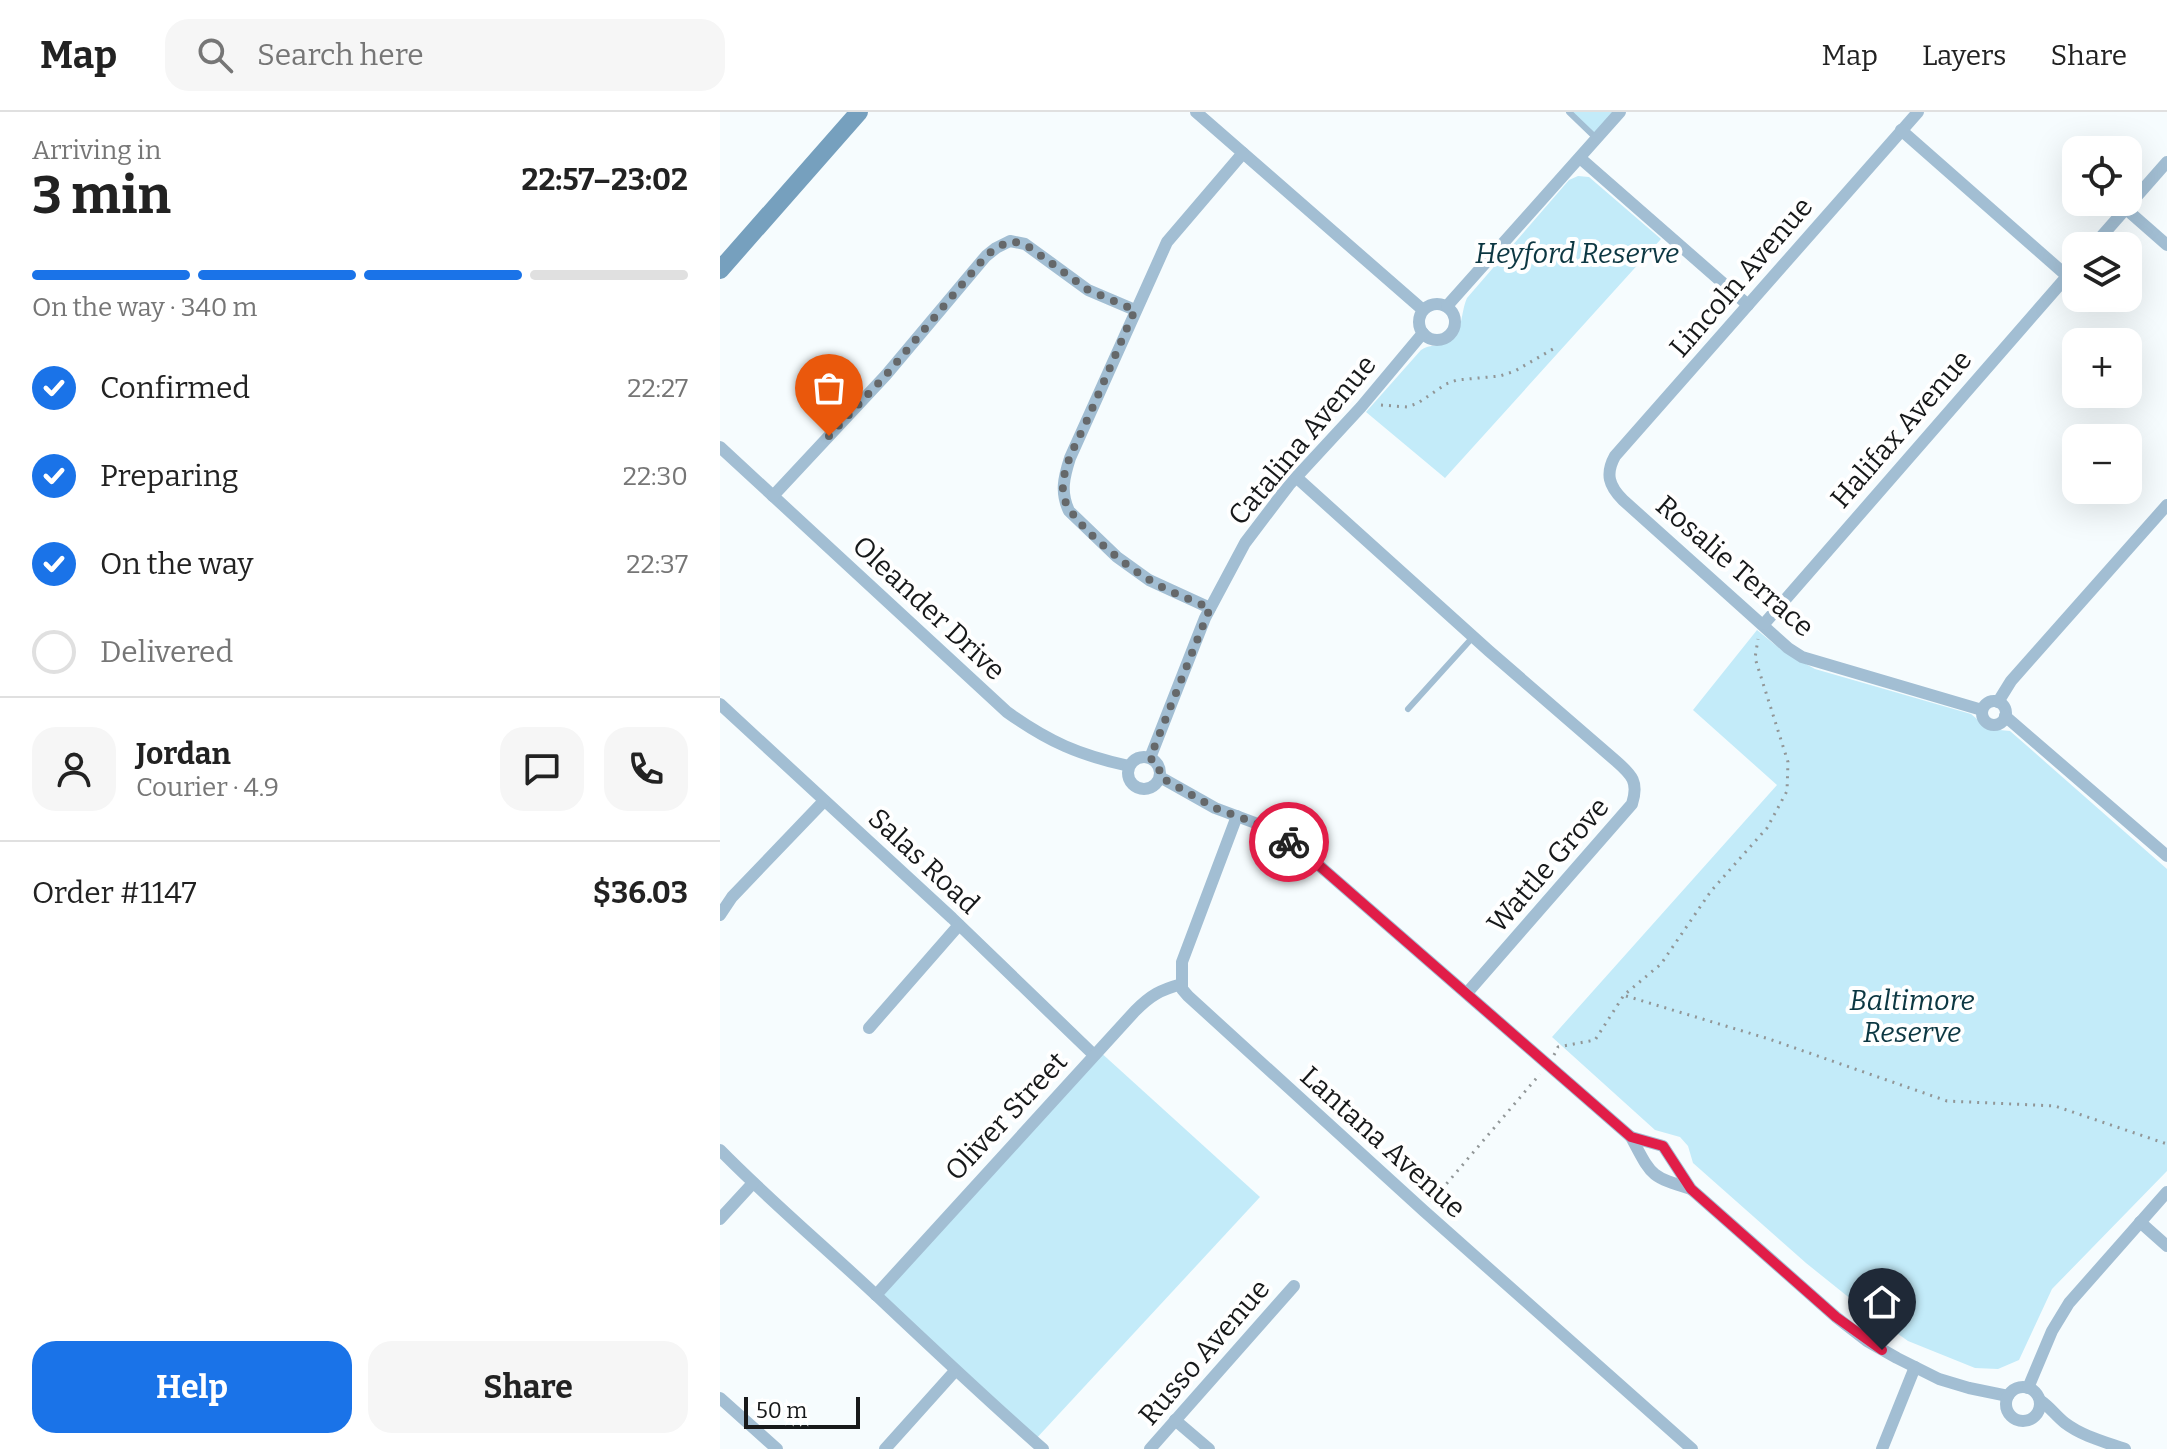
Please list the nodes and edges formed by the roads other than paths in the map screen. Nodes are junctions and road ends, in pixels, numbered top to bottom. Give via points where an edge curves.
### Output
1 (859, 112) edge
2 (1196, 112) edge
3 (1569, 112) edge
4 (1620, 112) edge
5 (1918, 112) edge
6 (1901, 130) junction
7 (1597, 139) junction
8 (1243, 153) junction
9 (1580, 158) junction
10 (2167, 162) edge
11 (2142, 191) edge
12 (2120, 216) edge
13 (2134, 216) edge
14 (2105, 232) edge
15 (2167, 245) edge
16 (720, 270) edge
17 (2062, 272) edge
18 (2062, 282) edge
19 (1748, 305) junction
20 (1447, 306) junction
21 (1135, 310) junction
22 (1423, 310) junction
23 (1423, 333) junction
24 (720, 447) edge
25 (1296, 477) junction
26 (1609, 477) joint
27 (773, 496) junction
28 (2167, 505) edge
29 (1210, 608) junction
30 (1764, 624) junction
31 (1473, 637) junction
32 (1998, 702) junction
33 (720, 704) edge
34 (1408, 709) dead end
35 (1982, 710) junction
36 (2005, 716) junction
37 (1150, 758) junction
38 (1129, 766) junction
39 (1160, 777) junction
40 (824, 801) junction
41 (1237, 816) junction
42 (2165, 851) edge
43 (720, 915) edge
44 (959, 925) junction
45 (1182, 984) junction
46 (1467, 993) junction
47 (869, 1028) dead end
48 (1094, 1055) junction
49 (1631, 1137) junction
50 (720, 1150) edge
51 (753, 1183) junction
52 (1691, 1189) junction
53 (2167, 1192) edge
54 (720, 1219) edge
55 (2140, 1222) junction
56 (2167, 1246) edge
57 (1294, 1286) dead end
58 (876, 1295) junction
59 (1915, 1367) junction
60 (955, 1371) junction
61 (2028, 1388) junction
62 (2008, 1396) junction
63 (720, 1398) edge
64 (2041, 1401) junction
65 (2035, 1418) junction
66 (1175, 1420) junction
67 (2065, 1423) junction
68 (777, 1449) edge
69 (885, 1449) edge
70 (1043, 1449) edge
71 (1150, 1449) edge
72 (1209, 1449) edge
73 (1692, 1449) edge
74 (1882, 1449) edge
75 (2125, 1449) edge

1 - 16 street
2 - 8 street
3 - 7 lane
4 - 7 street
5 - 6 street, Lincoln Avenue
6 - 17 street
6 - 19 street, Lincoln Avenue
7 - 9 street
8 - 21 street via 1167,242
8 - 22 street
9 - 19 street
9 - 20 street
10 - 11 street
12 - 14 street
13 - 15 street
18 - 30 street, Halifax Avenue
19 - 26 street, Lincoln Avenue via 1615,456
20 - 22 street via 1433,304
20 - 23 street via 1455,317 1453,331 1435,340
21 - 27 street via 1088,290 1025,244 1004,243 986,256 886,375
21 - 29 street via 1070,458 1063,484 1065,502 1075,519 1117,557 1149,580
22 - 23 street
23 - 25 street, Catalina Avenue
24 - 27 street, Oleander Drive
25 - 29 street, Catalina Avenue via 1245,543
25 - 31 street, Wattle Grove
26 - 30 street, Rosalie Terrace via 1623,500
27 - 38 street, Oleander Drive via 1007,712 1061,746
28 - 32 street
29 - 37 street, Catalina Avenue
30 - 35 street, Rosalie Terrace via 1802,657
31 - 34 lane
31 - 46 street, Wattle Grove via 1629,773 1636,790 1626,812
32 - 35 street
32 - 36 street
33 - 40 street, Salas Road
35 - 36 street via 1990,725
36 - 42 street
37 - 38 street via 1136,759
37 - 39 street via 1159,766
38 - 39 street via 1130,781 1140,789 1152,787
39 - 41 street
40 - 43 street
40 - 44 street, Salas Road
41 - 45 street via 1187,946
41 - 46 street via 1299,848
44 - 47 street
44 - 48 street, Salas Road
45 - 48 street, Oliver Street via 1148,998
45 - 73 street, Lantana Avenue via 1206,1014
46 - 49 street
48 - 58 street, Oliver Street
49 - 52 street via 1663,1146
49 - 52 street via 1653,1175
50 - 51 street
51 - 54 street
51 - 58 street
52 - 59 street via 1836,1317
53 - 55 street
55 - 56 street
55 - 61 street via 2069,1303
57 - 66 street, Russo Avenue
58 - 60 street
59 - 62 street via 1939,1379
59 - 74 street
60 - 69 street
60 - 70 street
61 - 62 street
61 - 64 street
62 - 65 street via 2008,1412 2015,1419
63 - 68 street
64 - 65 street
64 - 67 street
65 - 67 street
66 - 71 street, Russo Avenue
66 - 72 street
67 - 75 street

